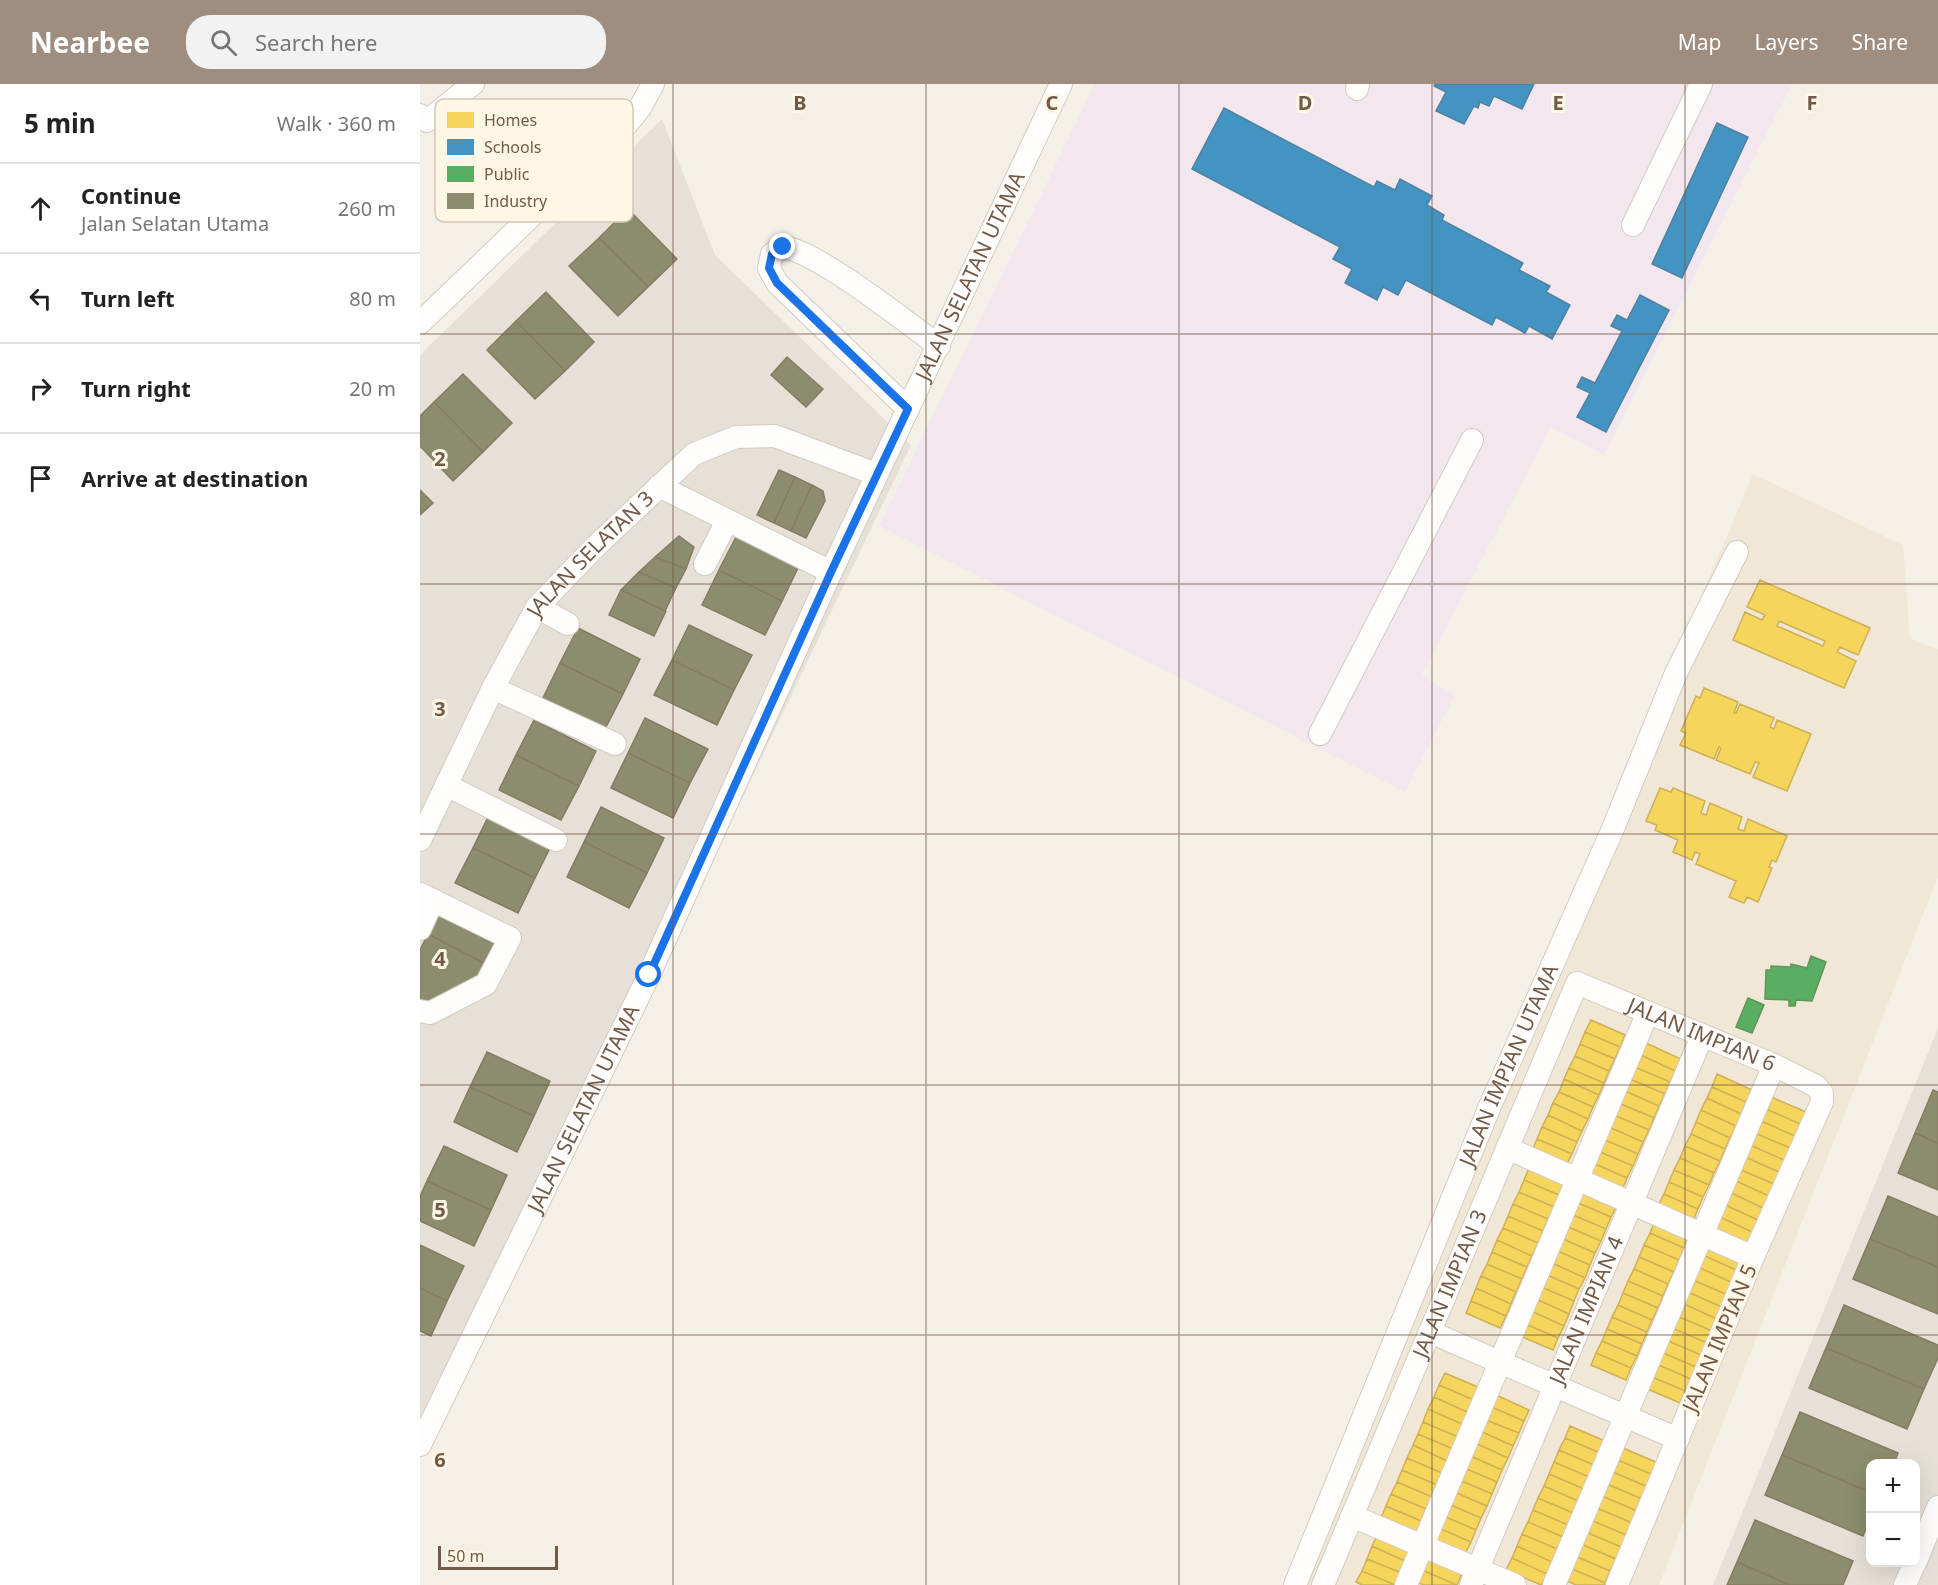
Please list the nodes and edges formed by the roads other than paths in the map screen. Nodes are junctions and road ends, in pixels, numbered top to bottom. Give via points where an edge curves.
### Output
1 (473, 84) edge
2 (653, 84) edge
3 (1060, 84) edge
4 (1701, 84) edge
5 (452, 99) edge
6 (435, 112) edge
7 (633, 115) edge
8 (422, 121) edge
9 (523, 222) edge
10 (1633, 225) dead end
11 (420, 323) edge
12 (939, 346) junction
13 (908, 409) junction
14 (1472, 440) dead end
15 (876, 474) junction
16 (659, 486) junction
17 (726, 521) junction
18 (1737, 552) dead end
19 (705, 564) dead end
20 (831, 572) junction
21 (537, 607) junction
22 (568, 624) dead end
23 (493, 688) junction
24 (1320, 734) dead end
25 (615, 744) dead end
26 (446, 785) junction
27 (422, 827) edge
28 (556, 840) dead end
29 (427, 897) edge
30 (420, 929) edge
31 (1577, 983) joint
32 (420, 1011) edge
33 (1648, 1012) junction
34 (1702, 1036) junction
35 (1774, 1065) junction
36 (1822, 1093) joint
37 (1507, 1148) junction
38 (1577, 1179) junction
39 (1632, 1204) junction
40 (1702, 1235) junction
41 (1754, 1257) junction
42 (1430, 1332) junction
43 (1500, 1362) junction
44 (1555, 1386) junction
45 (1626, 1416) junction
46 (1678, 1439) junction
47 (420, 1445) edge
48 (1938, 1507) edge
49 (1352, 1516) junction
50 (1423, 1546) junction
51 (1920, 1550) edge
52 (1913, 1567) edge
53 (1474, 1577) edge
54 (1295, 1585) edge
55 (1323, 1585) edge
56 (1406, 1585) edge
57 (1515, 1585) edge
58 (1554, 1585) edge
59 (1617, 1585) edge
60 (1905, 1585) edge

1 - 5 street
2 - 7 street
3 - 12 street, JALAN SELATAN UTAMA
4 - 10 street
6 - 8 street
9 - 11 street
12 - 13 street, JALAN SELATAN UTAMA
12 - 13 street via 821,263 793,248 783,247 772,254 769,268 777,283
13 - 15 street, JALAN SELATAN UTAMA
14 - 24 street
15 - 16 street, JALAN SELATAN 3 via 775,436 736,437 694,454
15 - 20 street, JALAN SELATAN UTAMA
16 - 17 street
16 - 21 street, JALAN SELATAN 3
17 - 19 street
17 - 20 street
18 - 54 street, JALAN IMPIAN UTAMA via 1676,674 1490,1106
20 - 47 street, JALAN SELATAN UTAMA via 649,975
21 - 22 street
21 - 23 street, JALAN SELATAN 3
23 - 25 street
23 - 26 street, JALAN SELATAN 3
26 - 27 street, JALAN SELATAN 3
26 - 28 street
29 - 30 street
29 - 32 street via 510,938 486,984 430,1013
31 - 33 street, JALAN IMPIAN 6
31 - 37 street, JALAN IMPIAN 3
33 - 34 street, JALAN IMPIAN 6
33 - 38 street
34 - 35 street, JALAN IMPIAN 6
34 - 39 street, JALAN IMPIAN 4
35 - 36 street, JALAN IMPIAN 6 via 1816,1086
35 - 40 street
36 - 41 street, JALAN IMPIAN 5 via 1822,1102
37 - 38 street
37 - 42 street, JALAN IMPIAN 3
38 - 39 street
38 - 43 street
39 - 40 street
39 - 44 street, JALAN IMPIAN 4
40 - 41 street
40 - 45 street
41 - 46 street, JALAN IMPIAN 5
42 - 43 street
42 - 49 street, JALAN IMPIAN 3
43 - 44 street
43 - 50 street
44 - 45 street
44 - 53 street, JALAN IMPIAN 4
45 - 46 street
45 - 58 street
46 - 59 street, JALAN IMPIAN 5
48 - 51 street
49 - 50 street
49 - 55 street, JALAN IMPIAN 3
50 - 53 street
50 - 56 street
52 - 60 street
53 - 57 street

